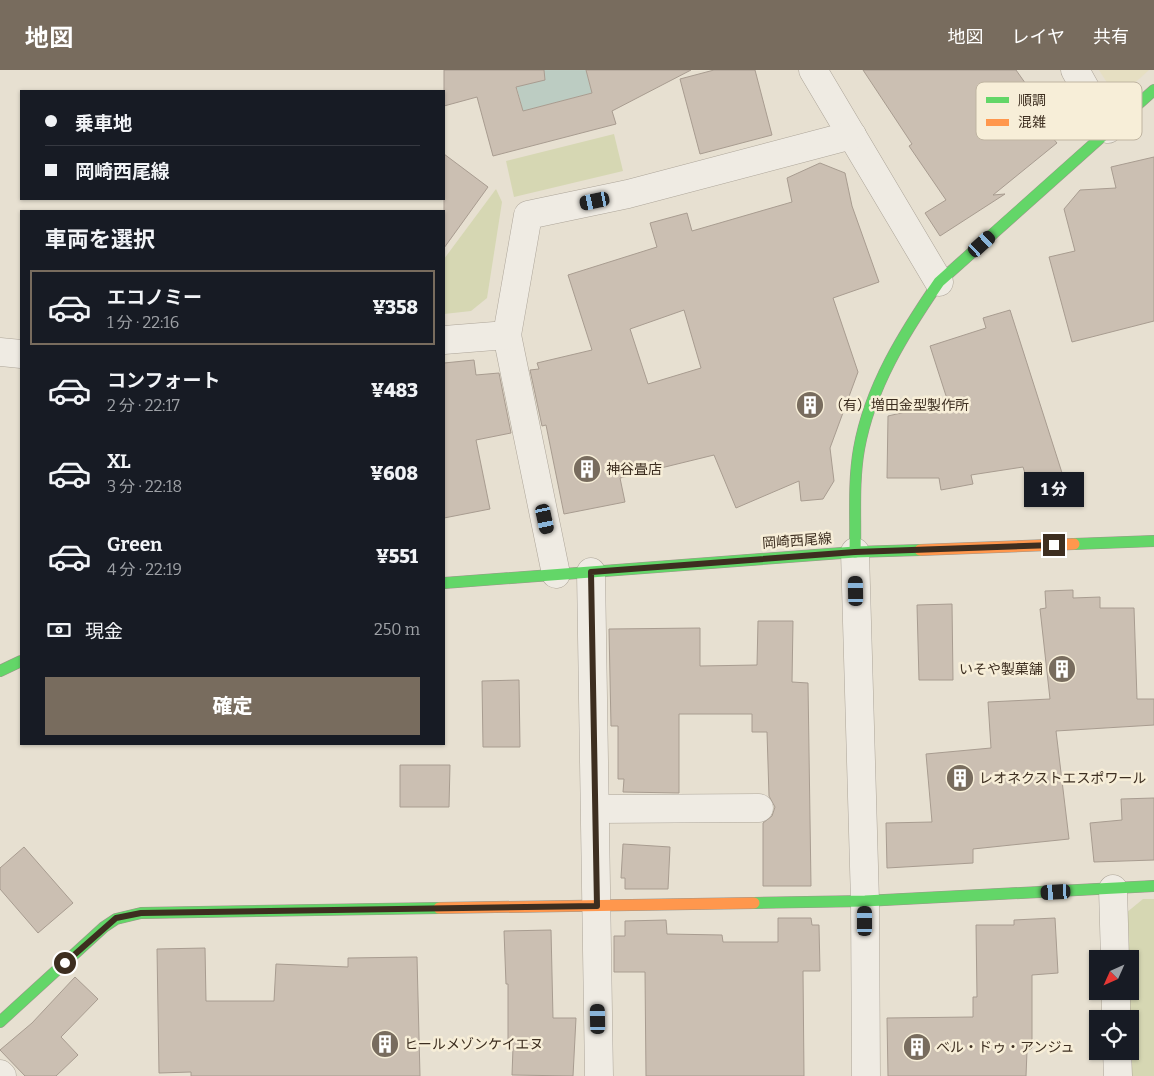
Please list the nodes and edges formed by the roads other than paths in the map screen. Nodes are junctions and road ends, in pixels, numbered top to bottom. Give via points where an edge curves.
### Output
1 (813, 70) edge
2 (1075, 70) edge
3 (1082, 82) edge
4 (1154, 90) edge
5 (1142, 100) edge
6 (852, 136) junction
7 (1096, 140) edge
8 (939, 282) junction
9 (507, 335) junction
10 (445, 340) edge
11 (0, 352) edge
12 (20, 354) edge
13 (1154, 541) edge
14 (855, 552) junction
15 (591, 572) junction
16 (556, 574) junction
17 (445, 583) edge
18 (20, 661) edge
19 (1, 668) edge
20 (759, 808) dead end
21 (596, 809) junction
22 (1154, 886) edge
23 (1113, 889) junction
24 (865, 901) junction
25 (597, 906) junction
26 (1115, 950) edge
27 (0, 1022) edge
28 (1117, 1060) edge
29 (599, 1076) edge
30 (866, 1076) edge
31 (1118, 1076) edge

1 - 6 street
2 - 3 street
4 - 5 street
6 - 8 street
6 - 9 street via 628,194 528,215
7 - 8 street
8 - 14 street via 913,319 882,375 864,430 856,474
9 - 10 street
9 - 16 street
11 - 12 street
13 - 14 street, 岡崎西尾線
14 - 15 street, 岡崎西尾線
14 - 24 street
15 - 16 street, 岡崎西尾線
15 - 21 street
16 - 17 street, 岡崎西尾線
18 - 19 street
20 - 21 street
21 - 25 street
22 - 23 street
23 - 24 street
23 - 26 street
24 - 25 street
24 - 30 street
25 - 27 street via 141,913 116,918 104,927
25 - 29 street
28 - 31 street

